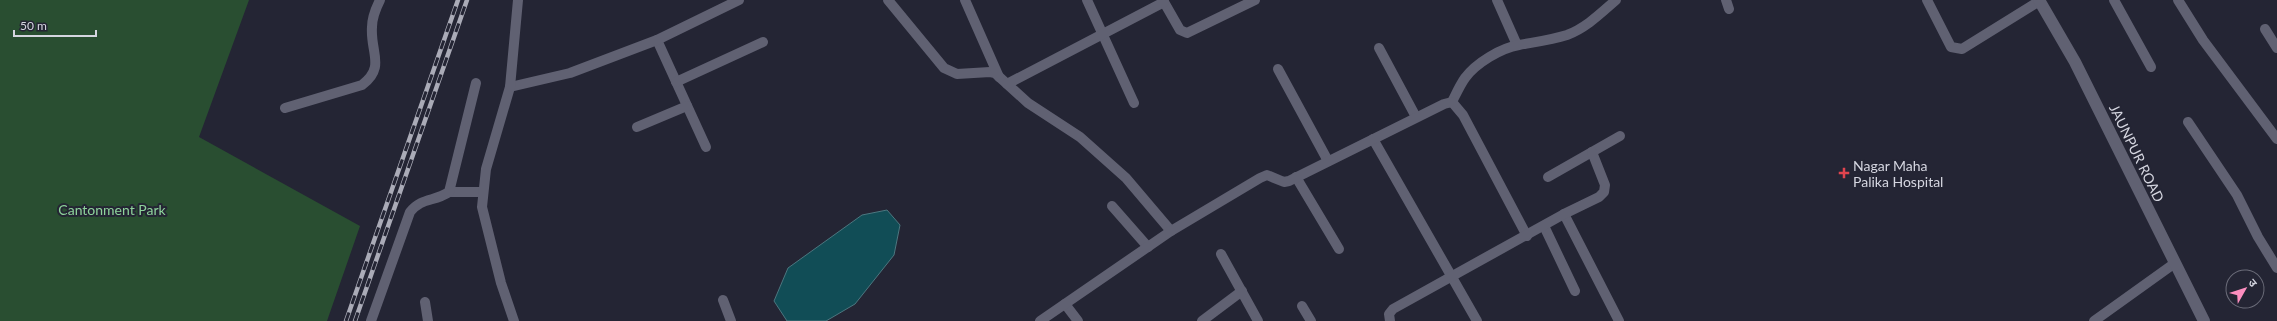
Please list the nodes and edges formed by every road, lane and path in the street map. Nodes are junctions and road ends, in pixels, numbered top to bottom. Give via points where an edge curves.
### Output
1 (380, 0) edge
2 (518, 0) edge
3 (739, 0) edge
4 (888, 0) edge
5 (965, 0) edge
6 (1087, 0) edge
7 (1254, 0) edge
8 (1497, 0) edge
9 (1616, 0) edge
10 (1927, 0) edge
11 (2114, 0) edge
12 (2178, 0) edge
13 (1163, 1) edge
14 (2040, 1) edge
15 (727, 3) edge
16 (2265, 29) dead end
17 (1103, 34) junction
18 (657, 40) junction
19 (763, 42) dead end
20 (1517, 45) junction
21 (1379, 48) dead end
22 (2277, 48) edge
23 (2152, 67) dead end
24 (1278, 69) dead end
25 (1003, 80) junction
26 (676, 82) junction
27 (476, 83) dead end
28 (510, 88) junction
29 (1134, 102) dead end
30 (1452, 102) junction
31 (687, 106) junction
32 (285, 108) dead end
33 (1416, 117) junction
34 (2188, 122) dead end
35 (637, 127) dead end
36 (1620, 136) dead end
37 (1373, 139) junction
38 (2277, 139) edge
39 (706, 148) dead end
40 (1592, 152) junction
41 (1328, 161) junction
42 (1296, 177) junction
43 (1548, 177) dead end
44 (449, 192) junction
45 (483, 192) junction
46 (1112, 206) dead end
47 (1564, 214) junction
48 (1544, 226) junction
49 (1172, 231) junction
50 (1527, 236) junction
51 (1148, 247) junction
52 (1340, 249) dead end
53 (1221, 254) dead end
54 (2175, 263) junction
55 (2277, 268) edge
56 (1452, 278) junction
57 (1242, 291) junction
58 (1575, 291) dead end
59 (722, 300) dead end
60 (426, 302) dead end
61 (1065, 304) junction
62 (1302, 306) dead end
63 (371, 321) edge
64 (428, 321) edge
65 (514, 321) edge
66 (731, 321) edge
67 (1040, 321) edge
68 (1078, 321) edge
69 (1202, 321) edge
70 (1258, 321) edge
71 (1311, 321) edge
72 (1390, 321) edge
73 (1477, 321) edge
74 (1619, 321) edge
75 (2094, 321) edge
76 (2204, 321) edge

1 - 32 street via 372,27 376,66 372,77 362,85
2 - 28 street
3 - 15 street
4 - 25 street via 944,68 957,74 990,72
5 - 25 street
6 - 17 street
7 - 13 street via 1187,32 1180,30
8 - 20 street
9 - 20 street via 1592,21 1567,35
10 - 14 street via 1956,50 1962,49
11 - 23 street
12 - 38 street via 2203,40
13 - 17 street
14 - 54 street, JAUNPUR ROAD via 2075,62
15 - 18 street
16 - 22 street
17 - 25 street
17 - 29 street
18 - 26 street
18 - 28 street via 570,73
19 - 26 street
20 - 30 street via 1482,62 1465,78
21 - 33 street
24 - 41 street
25 - 49 street via 1028,103 1080,138 1126,178
26 - 31 street
27 - 44 street
28 - 45 street via 486,169
30 - 33 street
30 - 50 street via 1464,115
31 - 35 street
31 - 39 street
33 - 37 street
34 - 55 street via 2238,195 2258,237
36 - 40 street
37 - 41 street
37 - 56 street
40 - 43 street
40 - 47 street via 1604,185 1604,192
41 - 42 street
42 - 49 street via 1284,182 1274,176 1260,178
42 - 52 street
44 - 45 street
44 - 63 street via 441,198 422,201 410,212
45 - 65 street via 482,208 501,283
46 - 51 street
47 - 48 street
47 - 74 street
48 - 50 street
48 - 58 street
49 - 51 street
50 - 56 street
51 - 61 street
53 - 57 street
54 - 75 street
54 - 76 street, JAUNPUR ROAD
56 - 72 street via 1393,309 1389,314
56 - 73 street
57 - 69 street
57 - 70 street
59 - 66 street
60 - 64 street
61 - 67 street
61 - 68 street
62 - 71 street

